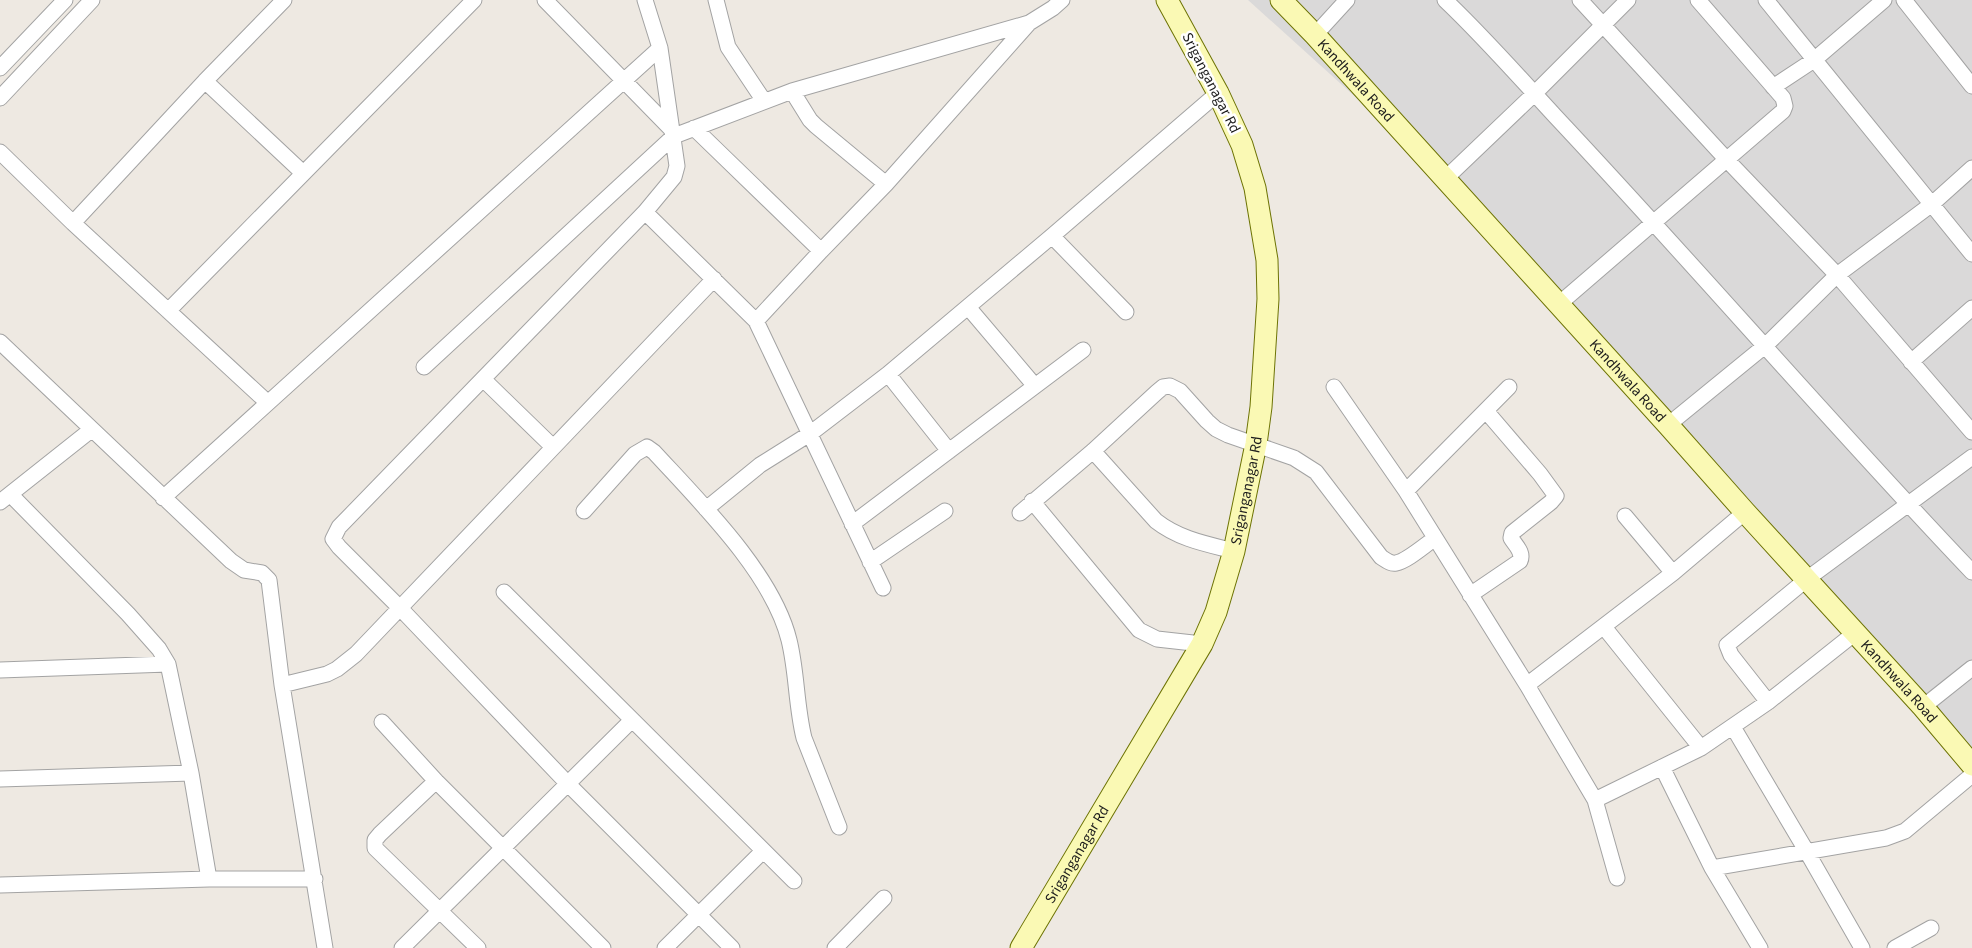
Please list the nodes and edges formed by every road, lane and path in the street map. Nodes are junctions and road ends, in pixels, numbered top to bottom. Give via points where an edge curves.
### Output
1 (65, 0) edge
2 (284, 0) edge
3 (474, 0) edge
4 (545, 0) edge
5 (646, 0) edge
6 (716, 0) edge
7 (1167, 0) edge
8 (1281, 0) edge
9 (1347, 0) edge
10 (1445, 0) edge
11 (1580, 0) edge
12 (1628, 0) edge
13 (1698, 0) edge
14 (1766, 0) edge
15 (1884, 0) edge
16 (1904, 0) edge
17 (88, 1) edge
18 (1053, 3) edge
19 (1029, 23) junction
20 (1602, 26) junction
21 (1315, 34) junction
22 (660, 48) junction
23 (1814, 60) junction
24 (0, 68) edge
25 (622, 80) junction
26 (205, 81) junction
27 (1972, 86) edge
28 (1774, 87) junction
29 (792, 91) junction
30 (1218, 93) junction
31 (1534, 94) junction
32 (0, 98) edge
33 (764, 101) junction
34 (694, 128) junction
35 (673, 134) junction
36 (0, 152) edge
37 (1727, 160) junction
38 (1972, 168) edge
39 (303, 173) junction
40 (1445, 179) junction
41 (886, 184) junction
42 (1932, 204) junction
43 (645, 212) junction
44 (72, 222) junction
45 (1655, 222) junction
46 (1052, 236) junction
47 (821, 251) junction
48 (1972, 254) edge
49 (1837, 275) junction
50 (714, 279) junction
51 (1559, 304) junction
52 (968, 307) junction
53 (1972, 308) edge
54 (168, 311) junction
55 (1126, 312) dead end
56 (756, 321) junction
57 (0, 342) edge
58 (1766, 346) junction
59 (1083, 350) dead end
60 (1911, 362) junction
61 (424, 366) dead end
62 (888, 374) junction
63 (482, 379) junction
64 (1034, 386) junction
65 (1334, 387) dead end
66 (1509, 387) dead end
67 (268, 402) junction
68 (1486, 411) junction
69 (1668, 425) junction
70 (91, 430) junction
71 (1972, 432) edge
72 (810, 433) junction
73 (1256, 444) junction
74 (553, 448) junction
75 (949, 451) junction
76 (1093, 451) junction
77 (1972, 456) edge
78 (1406, 491) junction
79 (5, 498) edge
80 (163, 498) junction
81 (1032, 501) junction
82 (1908, 504) junction
83 (706, 509) junction
84 (584, 511) dead end
85 (945, 511) dead end
86 (1745, 512) junction
87 (1020, 513) dead end
88 (1625, 516) dead end
89 (852, 524) junction
90 (1434, 539) junction
91 (1234, 551) junction
92 (870, 562) junction
93 (1673, 572) junction
94 (1972, 572) edge
95 (1806, 579) junction
96 (883, 588) dead end
97 (504, 592) dead end
98 (1470, 595) junction
99 (400, 608) junction
100 (1604, 627) junction
101 (1855, 633) junction
102 (1202, 644) junction
103 (168, 664) junction
104 (1972, 668) edge
105 (0, 670) edge
106 (282, 685) junction
107 (1527, 685) junction
108 (1768, 702) junction
109 (1923, 707) junction
110 (631, 721) junction
111 (382, 722) dead end
112 (1733, 727) junction
113 (1701, 748) junction
114 (1972, 765) edge
115 (1662, 767) junction
116 (191, 773) junction
117 (1972, 775) edge
118 (0, 779) edge
119 (436, 781) junction
120 (568, 784) junction
121 (1595, 800) junction
122 (838, 827) dead end
123 (504, 849) junction
124 (763, 851) junction
125 (1808, 852) junction
126 (1712, 868) junction
127 (1617, 878) dead end
128 (209, 879) junction
129 (315, 879) junction
130 (794, 881) dead end
131 (0, 885) edge
132 (884, 898) dead end
133 (440, 912) junction
134 (698, 914) junction
135 (1931, 928) dead end
136 (326, 948) edge
137 (402, 948) edge
138 (478, 948) edge
139 (603, 948) edge
140 (665, 948) edge
141 (732, 948) edge
142 (835, 948) edge
143 (1021, 948) edge
144 (1760, 948) edge
145 (1862, 948) edge
146 (1895, 948) edge

1 - 24 street
2 - 26 street
3 - 39 street
4 - 25 street
5 - 22 street
6 - 33 street via 728,47
7 - 30 street, Sriganganagar Rd
8 - 21 street, Kandhwala Road
9 - 21 street
10 - 31 street
11 - 20 street
12 - 20 street
13 - 28 street
14 - 23 street
15 - 23 street
16 - 27 street
17 - 32 street
18 - 19 street
19 - 29 street
19 - 41 street
20 - 31 street
20 - 37 street
21 - 40 street, Kandhwala Road
22 - 25 street
22 - 35 street
23 - 28 street
23 - 42 street
25 - 35 street
25 - 67 street
26 - 39 street
26 - 44 street
28 - 37 street via 1783,98 1785,106 1782,112
29 - 33 street
29 - 41 street via 816,126
30 - 46 street
30 - 73 street, Sriganganagar Rd via 1242,145 1255,188 1267,260 1268,299
31 - 40 street
31 - 45 street
33 - 34 street
34 - 35 street
34 - 47 street
35 - 43 street via 677,166 674,177
35 - 61 street
36 - 44 street
37 - 45 street
37 - 49 street
38 - 42 street
39 - 54 street
40 - 51 street, Kandhwala Road
41 - 47 street
42 - 48 street
42 - 49 street
43 - 50 street
43 - 63 street
44 - 54 street
45 - 51 street
45 - 58 street
46 - 52 street
46 - 55 street
47 - 56 street
49 - 58 street
49 - 60 street
50 - 56 street
50 - 74 street
51 - 69 street, Kandhwala Road
52 - 62 street
52 - 64 street
53 - 60 street
54 - 67 street
56 - 72 street
57 - 70 street
58 - 69 street
58 - 82 street
59 - 64 street
60 - 71 street
62 - 72 street
62 - 75 street
63 - 74 street
63 - 99 street via 335,533 333,539 338,547
64 - 75 street
65 - 78 street
66 - 68 street
67 - 80 street
68 - 78 street
68 - 98 street via 1556,496 1512,533 1511,538 1521,553 1520,561
69 - 86 street, Kandhwala Road
70 - 79 street
70 - 80 street
72 - 83 street via 760,465
72 - 89 street
73 - 76 street via 1216,429 1180,391 1170,386 1156,392
73 - 90 street via 1294,458 1316,472 1388,562 1396,563
73 - 91 street, Sriganganagar Rd
74 - 99 street
75 - 89 street
76 - 81 street
76 - 91 street via 1156,521 1168,530 1191,540
77 - 82 street
78 - 90 street
79 - 103 street via 128,614
80 - 106 street via 239,568 262,572 269,580
81 - 87 street
81 - 102 street via 1139,630 1157,639
82 - 94 street
82 - 95 street
83 - 84 street via 647,447 635,454
83 - 122 street via 749,562 783,623 793,662 804,738
85 - 92 street
86 - 93 street
86 - 95 street, Kandhwala Road
88 - 93 street
89 - 92 street
90 - 98 street
91 - 102 street, Sriganganagar Rd via 1216,612
92 - 96 street
93 - 100 street
95 - 101 street, Kandhwala Road
95 - 108 street via 1727,645 1731,655
97 - 110 street
98 - 107 street
99 - 106 street via 337,670
99 - 120 street
100 - 107 street
100 - 113 street
101 - 108 street
101 - 109 street, Kandhwala Road
102 - 143 street, Sriganganagar Rd
103 - 105 street
103 - 116 street
104 - 109 street
106 - 129 street
107 - 121 street
108 - 112 street
109 - 114 street, Kandhwala Road
110 - 120 street
110 - 124 street
111 - 119 street
112 - 113 street
112 - 125 street
113 - 115 street
115 - 121 street
115 - 126 street
116 - 118 street
116 - 128 street
117 - 125 street via 1905,831 1871,842
119 - 123 street
119 - 133 street via 374,840 375,848
120 - 123 street
120 - 134 street
121 - 127 street
123 - 133 street
123 - 139 street
124 - 130 street
124 - 134 street
125 - 126 street
125 - 145 street
126 - 144 street
128 - 129 street
128 - 131 street
129 - 136 street
132 - 142 street
133 - 137 street
133 - 138 street
134 - 140 street
134 - 141 street
135 - 146 street

